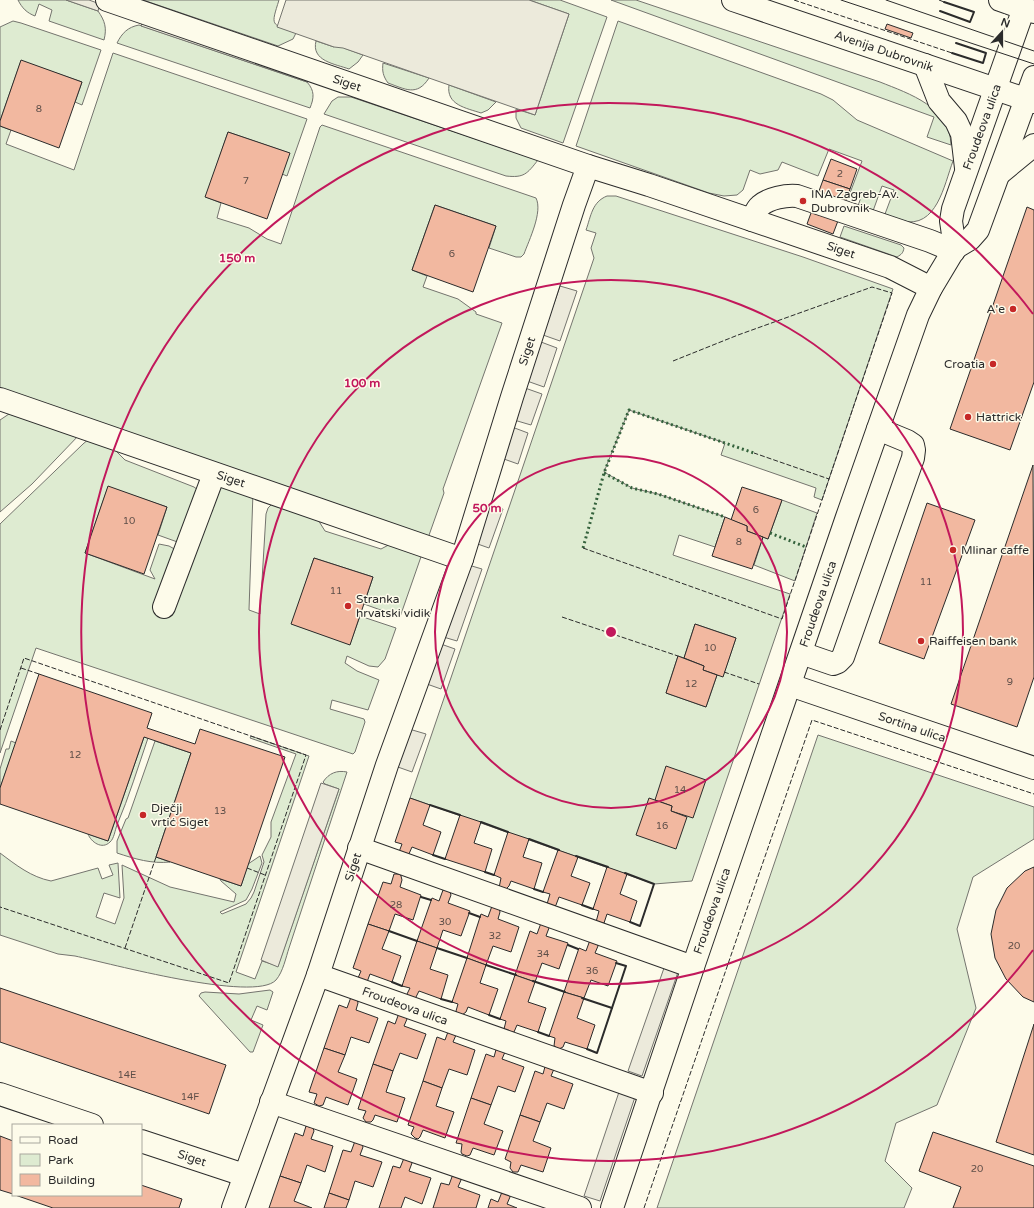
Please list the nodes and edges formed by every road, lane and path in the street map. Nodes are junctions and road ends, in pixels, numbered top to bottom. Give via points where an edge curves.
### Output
1 (107, 0) edge
2 (733, 0) edge
3 (1000, 0) edge
4 (1029, 10) edge
5 (926, 65) junction
6 (1034, 76) edge
7 (996, 88) junction
8 (1030, 100) edge
9 (1034, 145) edge
10 (588, 166) junction
11 (966, 171) junction
12 (999, 174) junction
13 (752, 220) junction
14 (954, 250) junction
15 (931, 288) junction
16 (1, 401) edge
17 (878, 430) junction
18 (214, 474) junction
19 (462, 559) junction
20 (164, 607) dead end
21 (802, 653) junction
22 (790, 686) junction
23 (1032, 761) edge
24 (359, 848) junction
25 (693, 967) junction
26 (318, 975) junction
27 (652, 1093) junction
28 (0, 1094) edge
29 (271, 1102) junction
30 (89, 1124) edge
31 (142, 1141) edge
32 (244, 1175) junction
33 (233, 1208) edge
34 (580, 1208) edge
35 (612, 1208) edge

1 - 10 street, Siget
2 - 5 street, Avenija Dubrovnik
3 - 4 street
4 - 7 street, Froudeova ulica
5 - 7 street, Avenija Dubrovnik
5 - 11 street via 939,101 956,121 962,134
6 - 8 street, Froudeova ulica
7 - 8 street, Avenija Dubrovnik
7 - 11 street, Froudeova ulica
8 - 12 street, Froudeova ulica
9 - 12 street
10 - 13 street, Siget
10 - 19 street, Siget
11 - 14 street, Froudeova ulica via 951,221
12 - 14 street, Froudeova ulica via 978,230
13 - 14 street via 759,206 768,201 788,195 797,196
13 - 15 street, Siget via 890,267
14 - 15 street, Froudeova ulica
15 - 17 street, Froudeova ulica via 918,315
16 - 18 street, Siget
17 - 21 street, Froudeova ulica
17 - 21 street via 913,445 912,458 843,656 833,664
18 - 19 street, Siget
18 - 20 street
19 - 24 street, Siget via 385,769
21 - 22 street, Froudeova ulica
22 - 23 street, Sortina ulica
22 - 25 street, Froudeova ulica
24 - 25 street, Froudeova ulica
24 - 26 street, Siget
25 - 27 street, Froudeova ulica
26 - 27 street, Froudeova ulica
26 - 29 street, Siget
27 - 35 street, Froudeova ulica
28 - 30 street
29 - 32 street, Siget
29 - 34 street
31 - 32 street, Siget
32 - 33 street, Siget

